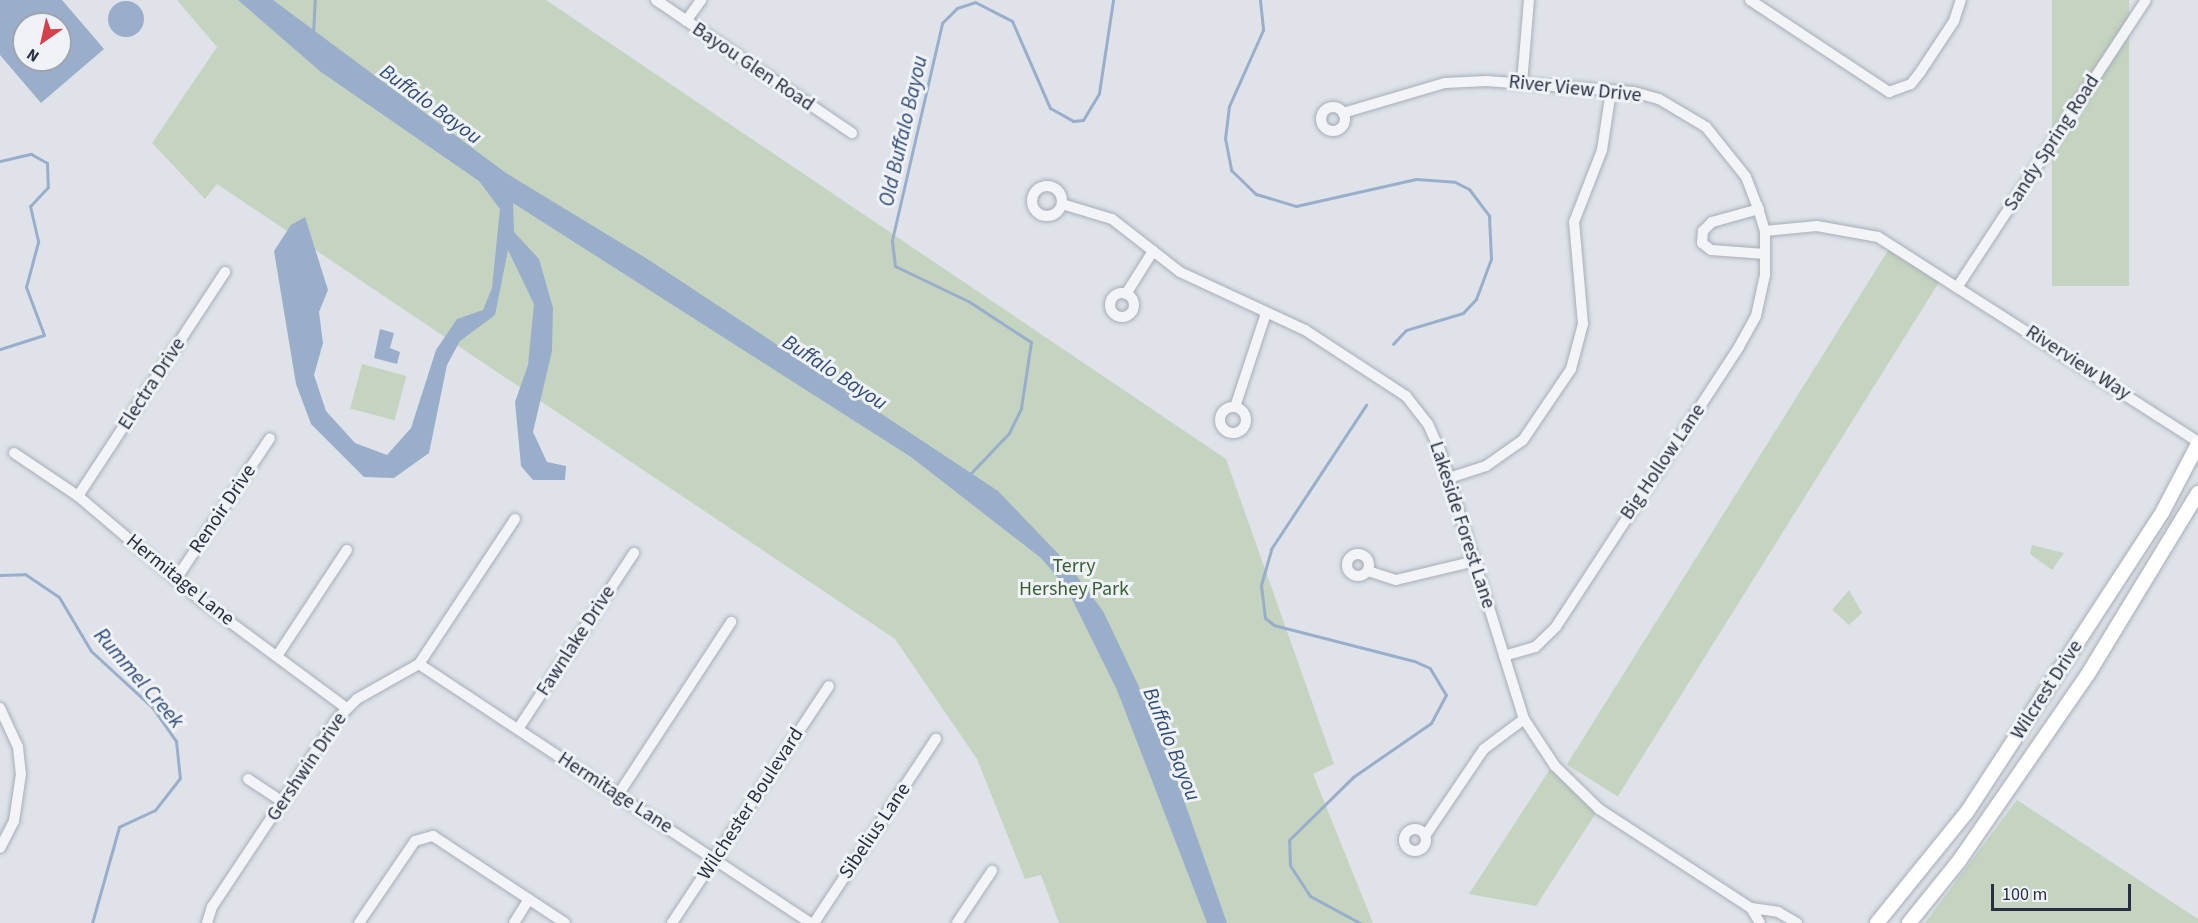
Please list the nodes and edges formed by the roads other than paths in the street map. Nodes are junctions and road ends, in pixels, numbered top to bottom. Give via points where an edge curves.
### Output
1 (656, 0) edge
2 (700, 0) edge
3 (1529, 0) edge
4 (1750, 0) edge
5 (1961, 0) edge
6 (2146, 0) edge
7 (686, 21) junction
8 (1522, 83) junction
9 (1611, 91) junction
10 (1343, 113) dead end
11 (852, 133) dead end
12 (1062, 204) dead end
13 (1759, 208) junction
14 (1765, 231) junction
15 (1153, 251) junction
16 (1765, 254) junction
17 (225, 272) dead end
18 (1958, 286) junction
19 (1126, 294) dead end
20 (1266, 313) junction
21 (1235, 407) dead end
22 (270, 438) dead end
23 (2198, 443) edge
24 (14, 453) dead end
25 (1449, 478) junction
26 (2198, 493) edge
27 (78, 496) junction
28 (514, 519) dead end
29 (347, 550) dead end
30 (634, 553) dead end
31 (1475, 561) junction
32 (1368, 571) dead end
33 (176, 579) junction
34 (731, 622) dead end
35 (277, 656) junction
36 (1504, 656) junction
37 (419, 664) junction
38 (829, 686) dead end
39 (0, 708) edge
40 (346, 708) junction
41 (1524, 719) junction
42 (518, 729) junction
43 (936, 740) dead end
44 (248, 779) dead end
45 (618, 795) junction
46 (283, 802) junction
47 (1425, 836) dead end
48 (0, 848) edge
49 (715, 860) junction
50 (992, 871) dead end
51 (530, 899) junction
52 (1751, 908) junction
53 (207, 923) edge
54 (359, 923) edge
55 (514, 923) edge
56 (566, 923) edge
57 (672, 923) edge
58 (813, 923) edge
59 (957, 923) edge
60 (1760, 923) edge
61 (1797, 923) edge
62 (1877, 923) edge
63 (1909, 923) edge

1 - 7 street, Bayou Glen Road
2 - 7 street
3 - 8 street
4 - 5 street via 1876,86 1901,90 1948,31
6 - 18 street, Sandy Spring Road
7 - 11 street, Bayou Glen Road
8 - 9 street, River View Drive
8 - 10 street, River View Drive via 1445,83
9 - 13 street, River View Drive via 1659,99 1706,128 1746,177
9 - 25 street via 1602,150 1574,222 1583,324 1571,369 1523,440 1486,466
12 - 15 street, Lakeside Forest Lane via 1112,219
13 - 14 street, River View Drive
13 - 16 street via 1712,222 1703,231 1702,243 1712,250
14 - 16 street, Big Hollow Lane
14 - 18 street via 1817,226 1868,234
15 - 19 street
15 - 20 street, Lakeside Forest Lane via 1210,288
16 - 36 street, Big Hollow Lane via 1756,316 1739,347 1556,627 1535,646
17 - 27 street, Electra Drive
18 - 23 street, Riverview Way
20 - 21 street
20 - 25 street, Lakeside Forest Lane via 1305,330 1406,396 1428,424
22 - 33 street, Renoir Drive
23 - 62 main road, Wilcrest Drive via 2163,511 1967,812
24 - 27 street, Hermitage Lane
25 - 31 street, Lakeside Forest Lane
26 - 63 main road, Wilcrest Drive via 2088,674 1972,843
27 - 33 street, Hermitage Lane
28 - 37 street, Gershwin Drive
29 - 35 street
30 - 42 street, Fawnlake Drive
31 - 32 street via 1396,580
31 - 36 street, Lakeside Forest Lane
33 - 35 street, Hermitage Lane
34 - 45 street
35 - 40 street, Hermitage Lane
36 - 41 street, Lakeside Forest Lane
37 - 40 street, Gershwin Drive
37 - 42 street, Hermitage Lane
38 - 49 street, Wilchester Boulevard
39 - 48 street via 18,747 21,774 14,822
40 - 46 street, Gershwin Drive
41 - 47 street via 1485,749
41 - 52 street, Lakeside Forest Lane via 1580,794
42 - 45 street, Hermitage Lane
43 - 58 street, Sibelius Lane
44 - 46 street
45 - 49 street, Hermitage Lane
46 - 53 street, Gershwin Drive
49 - 57 street, Wilchester Boulevard
49 - 58 street, Hermitage Lane
50 - 59 street
51 - 54 street via 433,836 415,841
51 - 55 street
51 - 56 street
52 - 60 street, Lakeside Forest Lane
52 - 61 street, Lakeside Forest Lane via 1778,912

